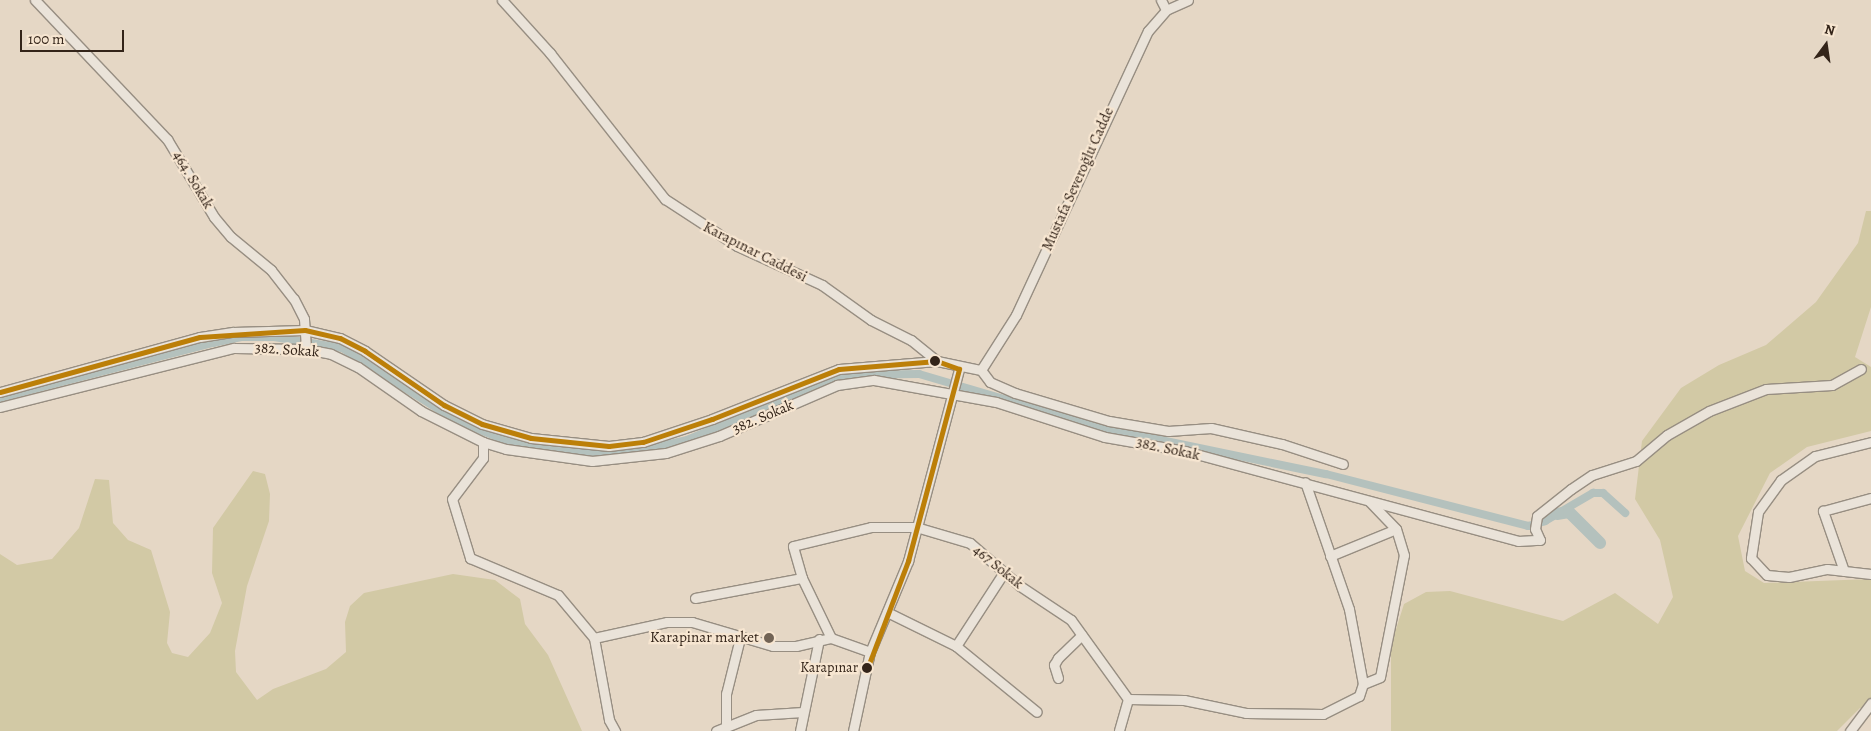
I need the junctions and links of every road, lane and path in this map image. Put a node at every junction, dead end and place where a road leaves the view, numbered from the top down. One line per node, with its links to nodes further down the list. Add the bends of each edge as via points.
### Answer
1 (36, 0): 6 (street, 464. Sokak, via 167,139 214,217 231,237 271,270 294,299)
2 (502, 0): 8 (street, Karapınar Caddesi, via 550,54 665,199 737,246 822,285 871,320 911,340)
3 (1161, 0): 5 (street)
4 (1188, 0): 5 (street, Mustafa Severoğlu Cadde)
5 (1166, 10): 10 (street, Mustafa Severoğlu Cadde, via 1148,31 1016,315)
6 (305, 333): 7 (street, 464. Sokak); 8 (street, via 340,338 365,351 444,405 482,424 531,438 609,446 644,442 839,369); 12 (street, via 233,332 200,337)
7 (306, 349): 14 (street, 382. Sokak, via 271,347 218,351); 15 (street, 382. Sokak, via 331,354 358,367 421,410)
8 (937, 361): 11 (street)
9 (1862, 369): 20 (street, 382. Sokak, via 1832,385 1766,389 1709,410 1667,435 1636,461 1592,475 1537,517 1535,529 1540,540 1518,541)
10 (981, 370): 11 (street); 17 (street, via 990,382 1015,393 1109,421 1168,431 1211,428 1282,444)
11 (958, 372): 13 (street)
12 (0, 392)
13 (952, 392): 15 (street, 382. Sokak, via 874,380 836,385 719,436 666,453 616,460 592,461); 18 (street, 382. Sokak, via 1105,437 1169,448); 21 (street)
14 (0, 407)
15 (483, 442): 31 (street, via 483,458 452,499 470,558 558,596)
16 (1871, 442): 24 (street, via 1815,456 1781,480 1758,512 1751,558 1767,575 1789,577 1827,569)
17 (1343, 464)
18 (1305, 482): 20 (street, 382. Sokak); 23 (street)
19 (1871, 498): 24 (street, via 1824,511)
20 (1369, 501): 22 (street)
21 (916, 527): 25 (street, 467 Sokak, via 970,543); 27 (street, 467 Sokak, via 871,527 793,546); 29 (street, via 908,561)
22 (1396, 529): 23 (street); 38 (street, via 1404,555 1402,574 1383,646 1380,677)
23 (1330, 556): 38 (street, via 1349,609)
24 (1844, 571): 26 (street)
25 (1004, 572): 30 (street, 467 Sokak, via 1071,620); 35 (street)
26 (1871, 574)
27 (802, 578): 28 (street); 33 (street)
28 (695, 598)
29 (887, 612): 35 (street); 36 (street)
30 (1082, 635): 37 (street, via 1058,658 1054,666); 39 (street, 467 Sokak)
31 (594, 638): 32 (street, via 667,622 692,622); 44 (street, via 609,720)
32 (740, 638): 34 (street, via 783,647); 43 (street, via 726,694)
33 (831, 638): 34 (street); 36 (street)
34 (819, 639): 41 (street)
35 (956, 646): 42 (street)
36 (870, 652): 47 (street)
37 (1058, 678)
38 (1363, 684): 39 (street, via 1359,696 1323,714 1246,712 1184,700)
39 (1128, 699): 48 (street)
40 (1871, 703): 49 (street)
41 (803, 712): 43 (street, via 756,715); 46 (street)
42 (1037, 712)
43 (726, 727): 45 (street)
44 (615, 731)
45 (716, 731)
46 (800, 731)
47 (853, 731)
48 (1119, 731)
49 (1850, 731)

